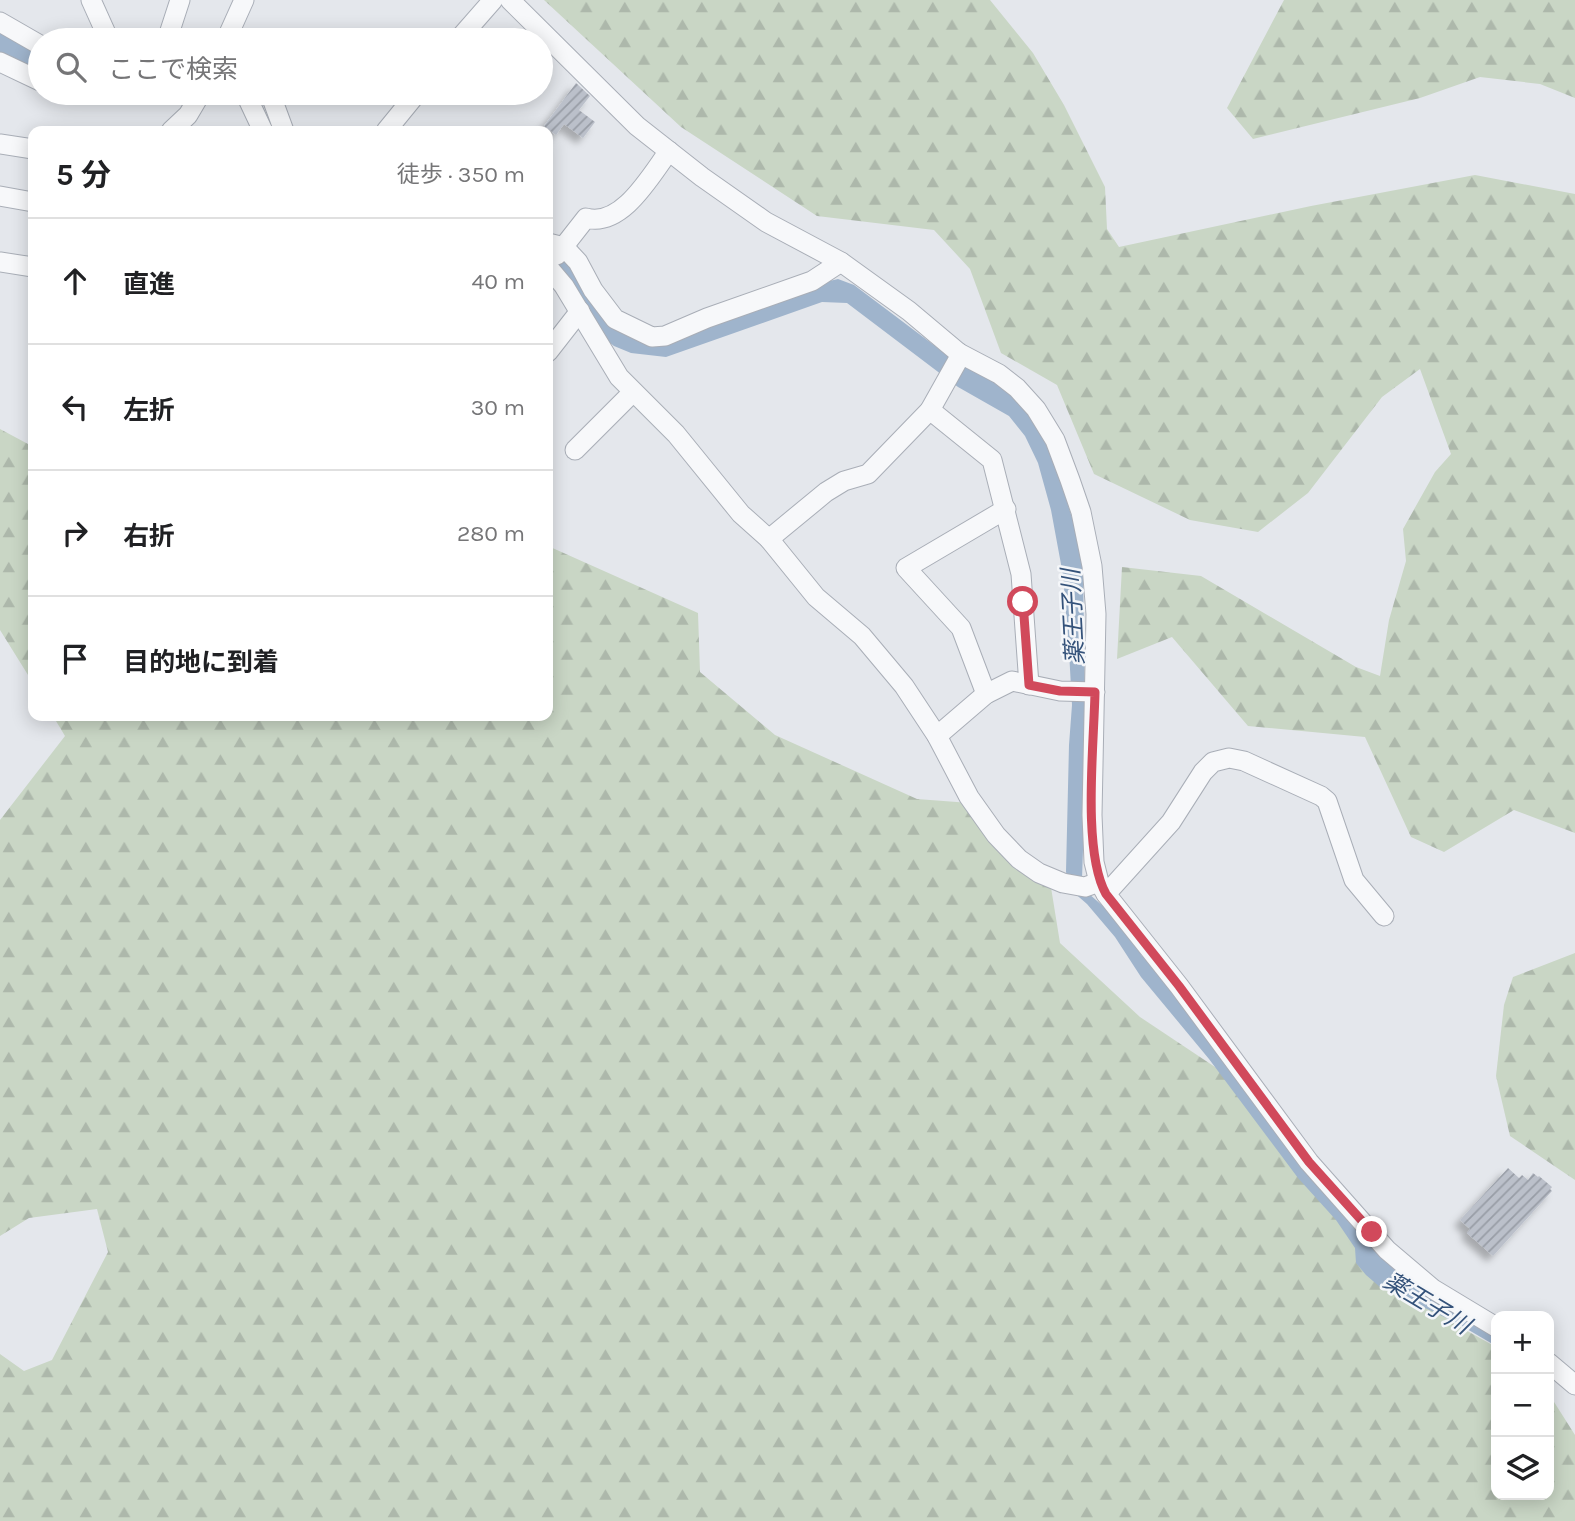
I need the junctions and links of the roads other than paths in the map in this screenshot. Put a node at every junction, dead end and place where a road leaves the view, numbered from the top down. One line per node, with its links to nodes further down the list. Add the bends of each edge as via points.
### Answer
1 (91, 0): 7 (street)
2 (180, 0): 8 (street)
3 (244, 0): 9 (street)
4 (493, 0): 10 (street)
5 (510, 0): 11 (street)
6 (0, 22): 12 (street)
7 (104, 28)
8 (171, 28)
9 (231, 28)
10 (468, 28)
11 (538, 28)
12 (28, 38)
13 (553, 43): 26 (street, via 637,126)
14 (0, 62): 15 (street)
15 (28, 75)
16 (194, 105): 20 (street)
17 (251, 105): 21 (street)
18 (274, 105): 22 (street)
19 (407, 105): 23 (street)
20 (176, 126)
21 (261, 126)
22 (282, 126)
23 (390, 126)
24 (0, 144): 25 (street)
25 (28, 148)
26 (669, 150): 29 (street, via 630,203 615,214 586,218); 30 (street, via 743,208)
27 (0, 196): 28 (street)
28 (28, 201)
29 (556, 245): 35 (street, via 578,261)
30 (841, 261): 35 (street, via 812,281 665,336 641,334); 38 (street, via 909,311)
31 (0, 262): 32 (street)
32 (28, 266)
33 (553, 273): 34 (street)
34 (580, 311): 36 (street); 37 (street)
35 (615, 319): 36 (street)
36 (595, 337): 39 (street)
37 (553, 346)
38 (959, 357): 40 (street); 45 (street, via 999,374 1017,388 1055,440 1082,512 1092,566)
39 (633, 392): 41 (street); 43 (street, via 676,434 741,514)
40 (930, 410): 42 (street, via 992,460); 43 (street, via 868,474 826,492)
41 (575, 450)
42 (1006, 509): 44 (street, via 1021,574); 46 (street, via 906,568 961,628)
43 (769, 539): 47 (street, via 816,597 862,636 904,686)
44 (1029, 685): 45 (street); 46 (street, via 1012,681)
45 (1095, 692): 48 (street)
46 (986, 694): 47 (street)
47 (937, 736): 48 (street, via 969,797 1019,859 1063,883)
48 (1097, 887): 49 (street, via 1171,822 1213,762 1229,758 1327,801 1354,880); 50 (street, via 1309,1162 1387,1250 1433,1289)
49 (1384, 916)
50 (1491, 1324)
51 (1554, 1367): 52 (street)
52 (1575, 1385)

